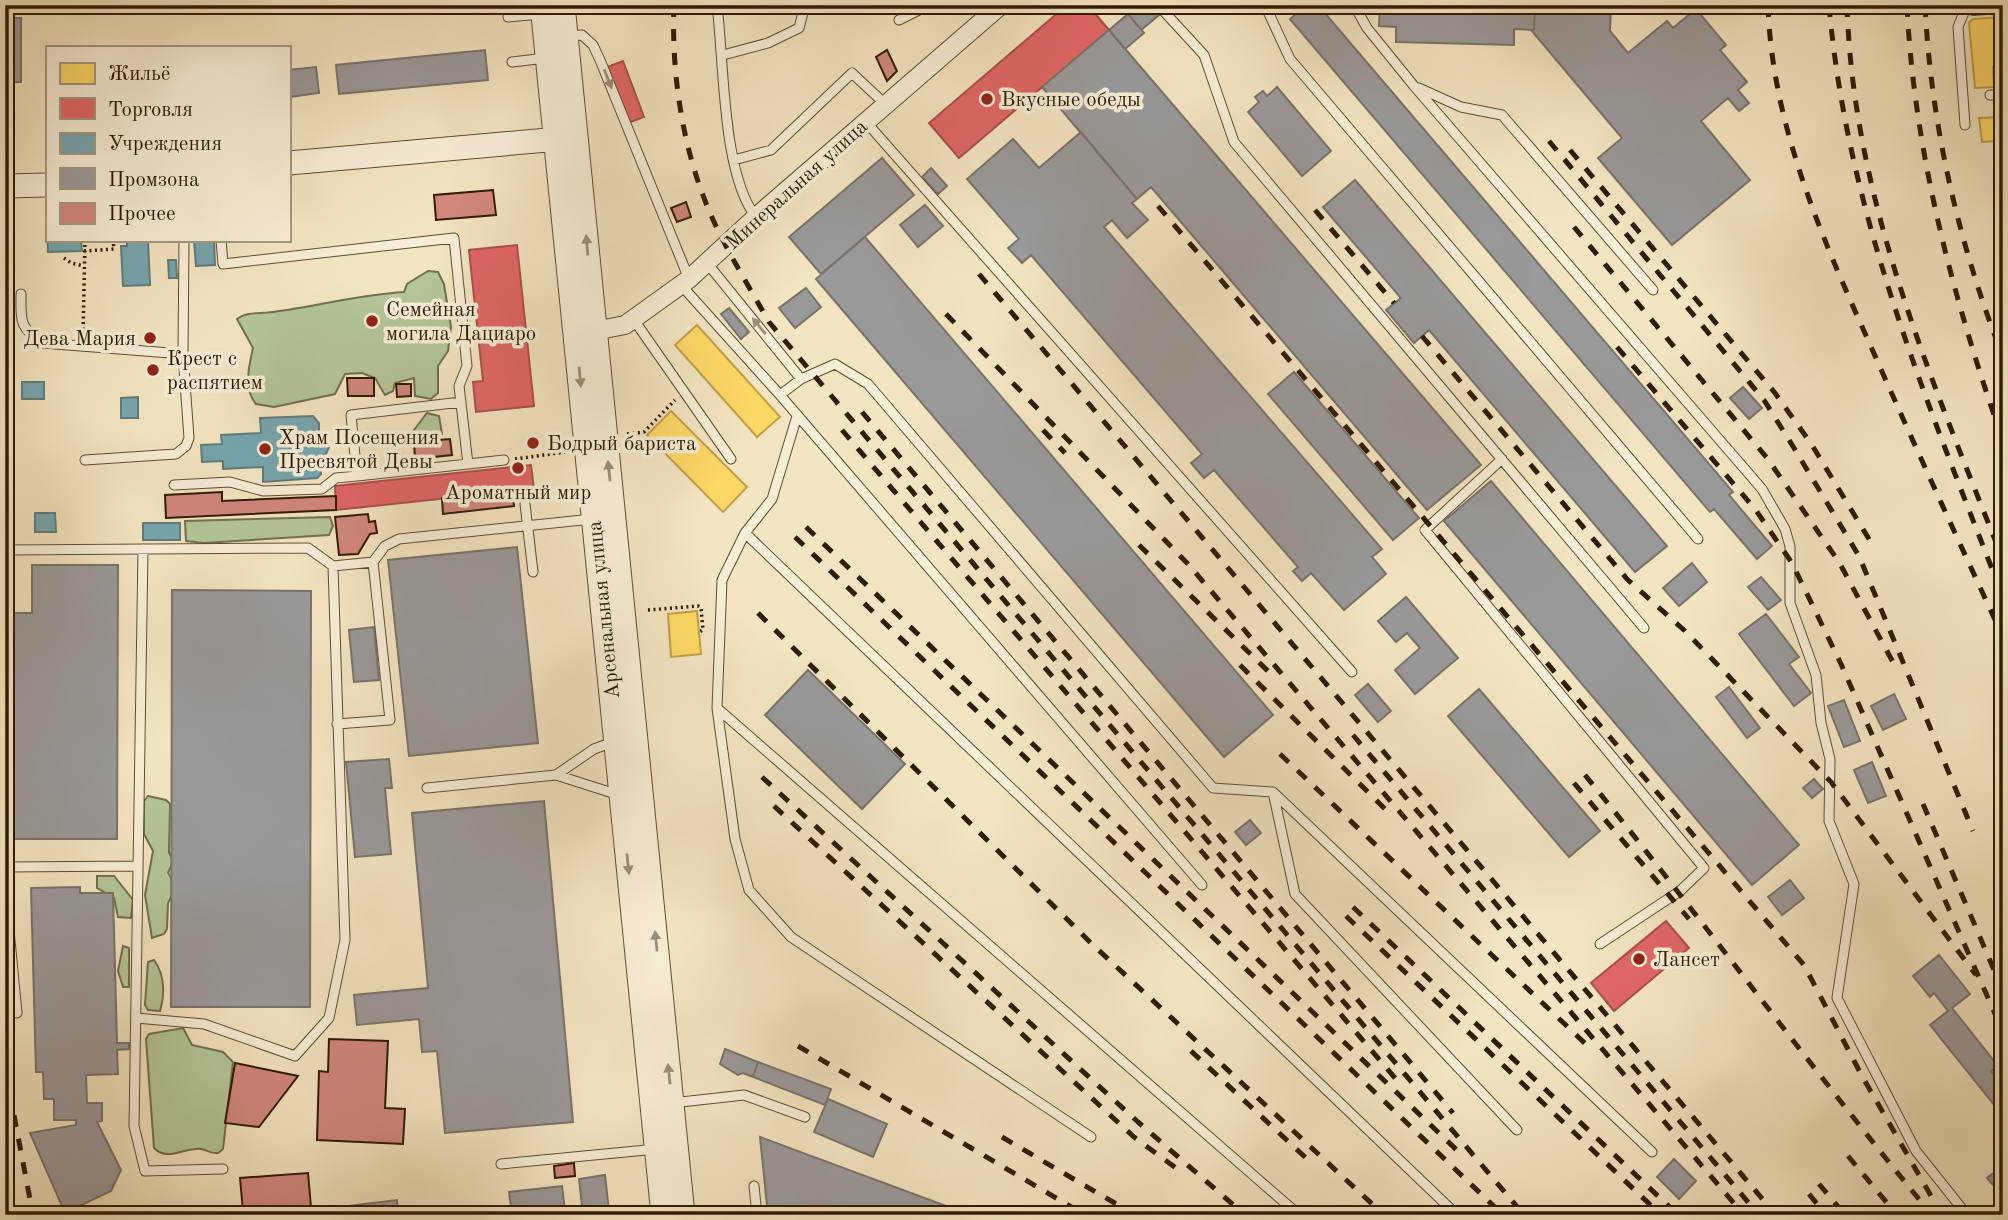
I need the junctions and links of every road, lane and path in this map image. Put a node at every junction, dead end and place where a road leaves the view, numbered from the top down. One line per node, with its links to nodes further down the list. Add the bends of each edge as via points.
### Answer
1 (717, 5): 13 (lane)
2 (805, 5): 13 (lane, via 799,28 768,43)
3 (929, 5): 11 (lane)
4 (1001, 5): 19 (street, Минеральная улица)
5 (1158, 5): 51 (lane, via 1204,55 1234,142)
6 (1265, 5): 61 (lane, via 1290,59)
7 (1354, 5): 16 (lane)
8 (1980, 6): 21 (lane, via 1965,10 1958,27)
9 (553, 9): 10 (lane); 12 (street, Арсенальная улица); 14 (street, Арсенальная улица)
10 (508, 17)
11 (899, 20)
12 (566, 36): 22 (street, Арсенальная улица); 36 (lane, one-way to 36, via 582,35 593,45)
13 (723, 55): 23 (lane)
14 (548, 58): 15 (lane); 22 (street, Арсенальная улица)
15 (512, 62)
16 (1414, 86): 37 (lane, via 1461,107 1502,115); 99 (lane, via 1762,489 1785,529 1792,563 1790,603 1816,675 1830,759 1829,821 1854,884 1837,998 1916,1150)
17 (1990, 95): 18 (lane)
18 (2003, 95)
19 (886, 105): 20 (street, Минеральная улица); 23 (lane, via 852,73 771,150)
20 (866, 122): 27 (street, Минеральная улица); 70 (lane)
21 (1965, 125)
22 (566, 138): 24 (street); 40 (street, Арсенальная улица)
23 (734, 160): 27 (lane, via 743,198)
24 (290, 163)
25 (46, 185): 26 (street)
26 (5, 186)
27 (756, 217): 34 (street, Минеральная улица)
28 (85, 242): 32 (path)
29 (113, 242): 32 (path, via 114,249)
30 (184, 242): 42 (lane)
31 (221, 242): 46 (lane, via 223,264 454,238 467,366 459,386)
32 (84, 251): 35 (path)
33 (64, 258): 35 (path)
34 (707, 263): 36 (street, Минеральная улица); 43 (lane, one-way to 34)
35 (84, 266): 41 (path)
36 (685, 282): 39 (street, Минеральная улица); 45 (lane)
37 (1653, 290)
38 (21, 294): 41 (lane, via 20,322 27,333 42,343)
39 (634, 320): 40 (street, Минеральная улица); 44 (lane)
40 (585, 332): 58 (street, Арсенальная улица)
41 (83, 348): 42 (lane)
42 (183, 354): 52 (lane, via 186,446 176,454)
43 (801, 379): 45 (lane); 76 (lane, via 835,364 868,384 1213,788)
44 (685, 390): 48 (path, via 644,432); 50 (lane)
45 (780, 395): 47 (lane)
46 (461, 402): 54 (lane); 55 (lane, via 351,415)
47 (797, 416): 60 (lane, via 772,499); 80 (lane)
48 (627, 434)
49 (565, 452): 53 (path)
50 (731, 459)
51 (1502, 459): 68 (lane); 82 (lane, via 1425,530 1704,868 1680,891)
52 (85, 460)
53 (504, 460): 54 (lane)
54 (468, 464): 55 (lane)
55 (357, 476): 56 (lane, via 336,478 323,489 263,491 230,482)
56 (174, 485)
57 (525, 503): 59 (lane)
58 (603, 518): 59 (lane); 73 (street, Арсенальная улица)
59 (527, 526): 64 (lane, via 399,539 385,546); 66 (lane)
60 (746, 533): 71 (lane, via 722,580); 98 (lane)
61 (1698, 539)
62 (143, 549): 63 (lane); 65 (lane, via 309,548); 78 (lane)
63 (5, 550)
64 (373, 562): 65 (lane); 72 (lane, via 390,720)
65 (333, 566): 72 (lane)
66 (533, 572)
67 (648, 610): 69 (path, via 698,606 703,630)
68 (1644, 628)
69 (698, 632)
70 (1352, 672)
71 (717, 708): 88 (lane, via 735,839 748,890 791,937); 97 (lane)
72 (337, 724): 84 (lane, via 345,940 329,1018 295,1056 204,1024)
73 (626, 740): 74 (lane, via 593,749); 77 (street, Арсенальная улица)
74 (556, 775): 75 (lane); 77 (lane)
75 (427, 788)
76 (1273, 792): 87 (lane, via 1295,894); 90 (lane)
77 (631, 795): 85 (street, Арсенальная улица, one-way to 77); 89 (street, Арсенальная улица, one-way to 89)
78 (138, 866): 79 (lane); 84 (lane)
79 (5, 867)
80 (1202, 885)
81 (5, 888): 83 (lane)
82 (1600, 944)
83 (17, 1013)
84 (135, 1018): 92 (lane, via 134,1126 145,1171)
85 (672, 1103): 86 (lane, via 744,1095); 89 (street, Арсенальная улица)
86 (805, 1117)
87 (1517, 1130)
88 (1091, 1137)
89 (666, 1148): 91 (lane); 94 (street, Арсенальная улица); 95 (street, Арсенальная улица)
90 (1652, 1152)
91 (501, 1164)
92 (223, 1169)
93 (754, 1186): 96 (lane)
94 (663, 1215)
95 (683, 1215)
96 (757, 1215)
97 (1298, 1215)
98 (1457, 1215)
99 (1967, 1215)

